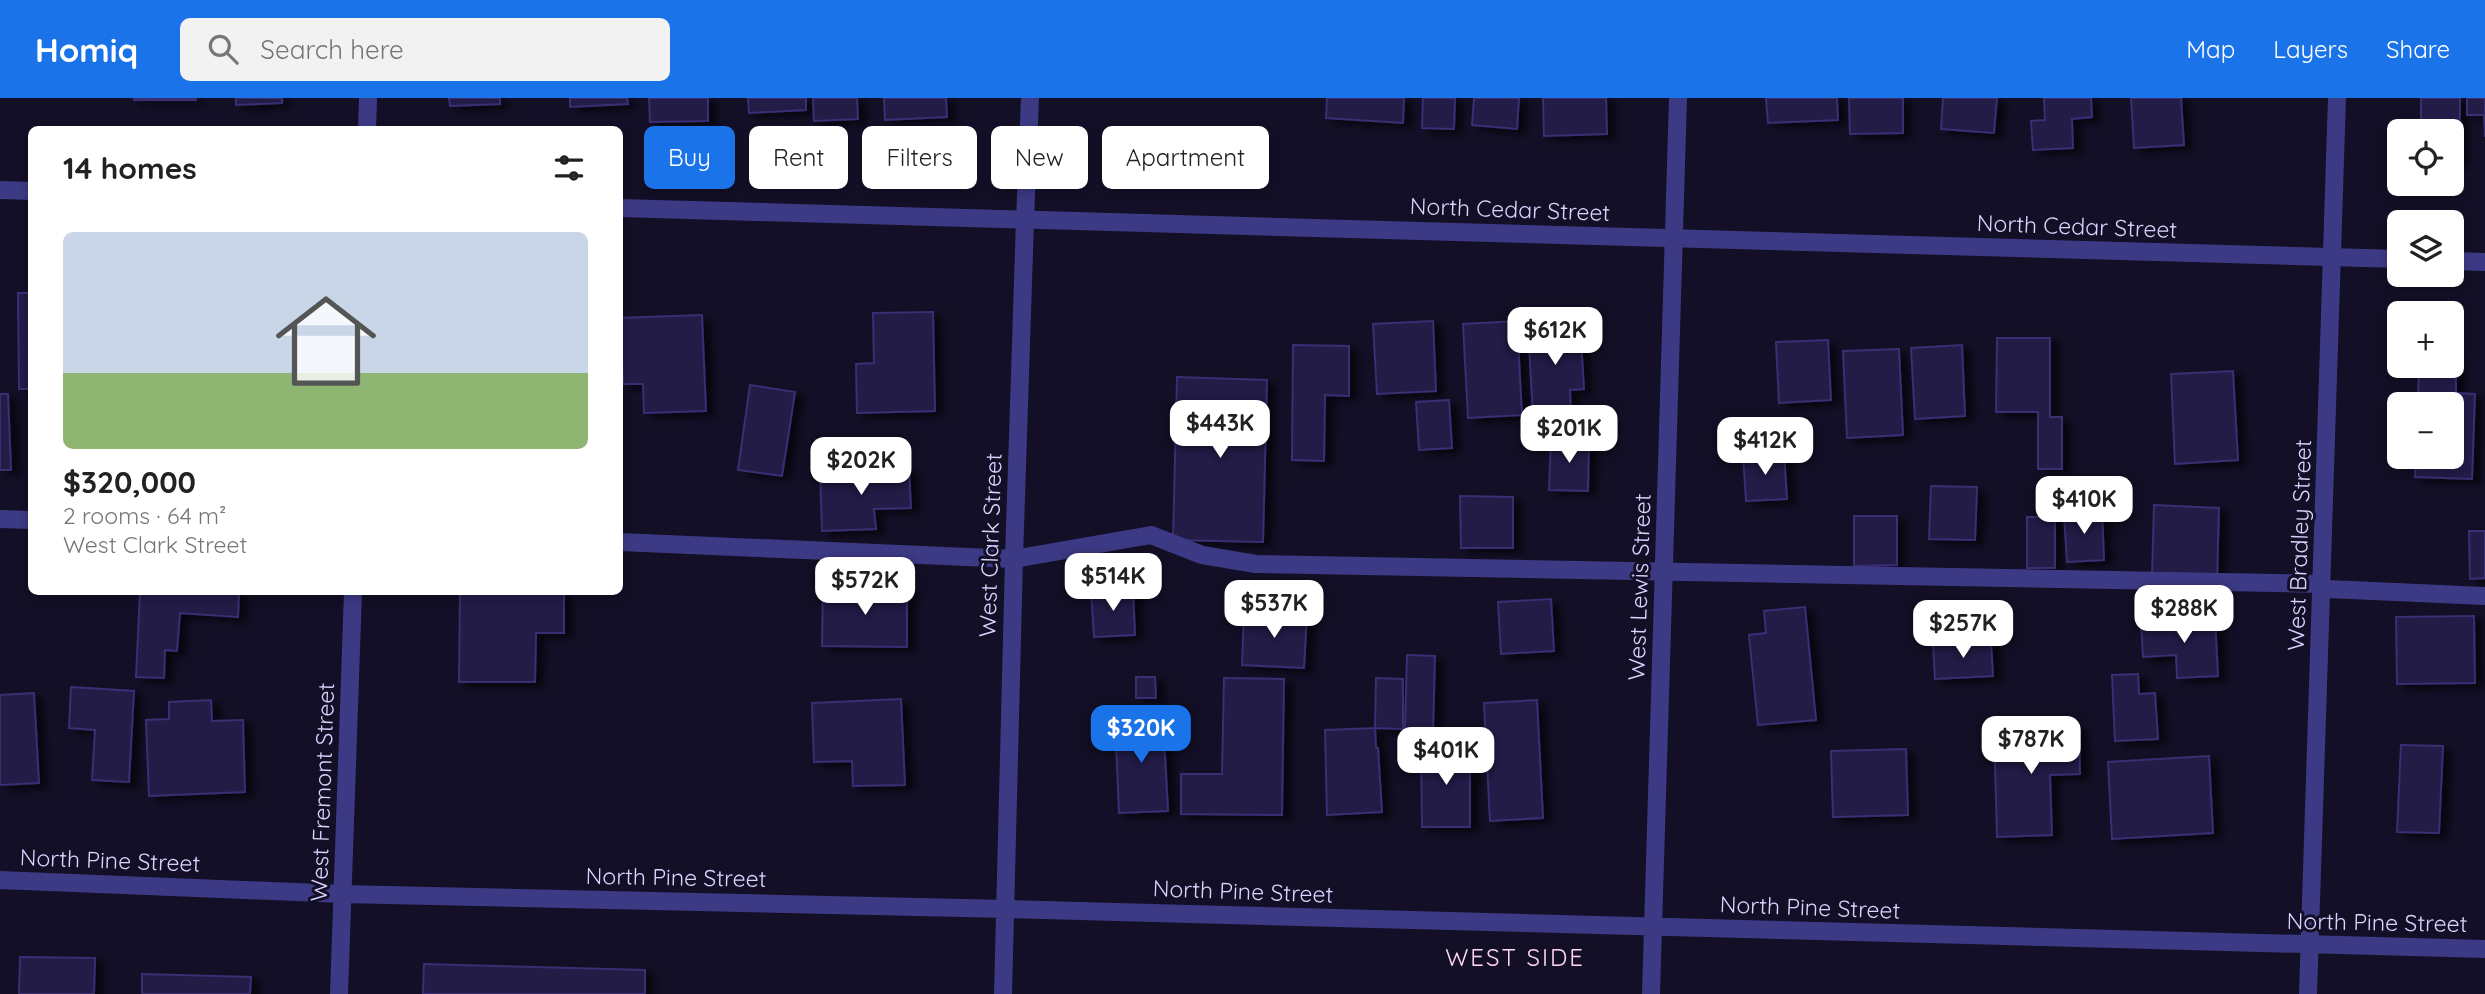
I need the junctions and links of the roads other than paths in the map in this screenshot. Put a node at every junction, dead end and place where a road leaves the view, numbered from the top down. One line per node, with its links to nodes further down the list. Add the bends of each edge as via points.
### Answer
1 (368, 98): 5 (street)
2 (1030, 98): 9 (street, West Clark Street)
3 (1678, 98): 10 (street, West Lewis Street)
4 (2337, 98): 11 (street, West Bradley Street)
5 (367, 126)
6 (0, 190): 7 (street)
7 (28, 191)
8 (623, 208): 9 (street, North Cedar Street)
9 (1025, 220): 10 (street, North Cedar Street); 18 (street, West Clark Street)
10 (1674, 239): 11 (street, North Cedar Street); 19 (street, West Lewis Street)
11 (2333, 258): 12 (street, North Cedar Street); 20 (street, West Bradley Street)
12 (2387, 259)
13 (2464, 261): 14 (street)
14 (2485, 262)
15 (0, 519): 16 (street)
16 (28, 520)
17 (623, 542): 18 (street)
18 (1013, 559): 19 (street, via 1151,535 1202,555 1256,564); 25 (street, West Clark Street)
19 (1664, 570): 20 (street); 26 (street, West Lewis Street)
20 (2322, 583): 22 (street, via 2328,589); 27 (street, West Bradley Street)
21 (353, 595): 24 (street, West Fremont Street)
22 (2485, 596)
23 (0, 880): 24 (street, North Pine Street)
24 (343, 894): 25 (street, North Pine Street); 29 (street, West Fremont Street)
25 (1006, 909): 26 (street, North Pine Street); 30 (street, West Clark Street)
26 (1653, 927): 27 (street, North Pine Street); 31 (street, West Lewis Street)
27 (2310, 945): 28 (street, North Pine Street); 32 (street, West Bradley Street)
28 (2485, 949)
29 (339, 994)
30 (1003, 994)
31 (1651, 994)
32 (2308, 994)

